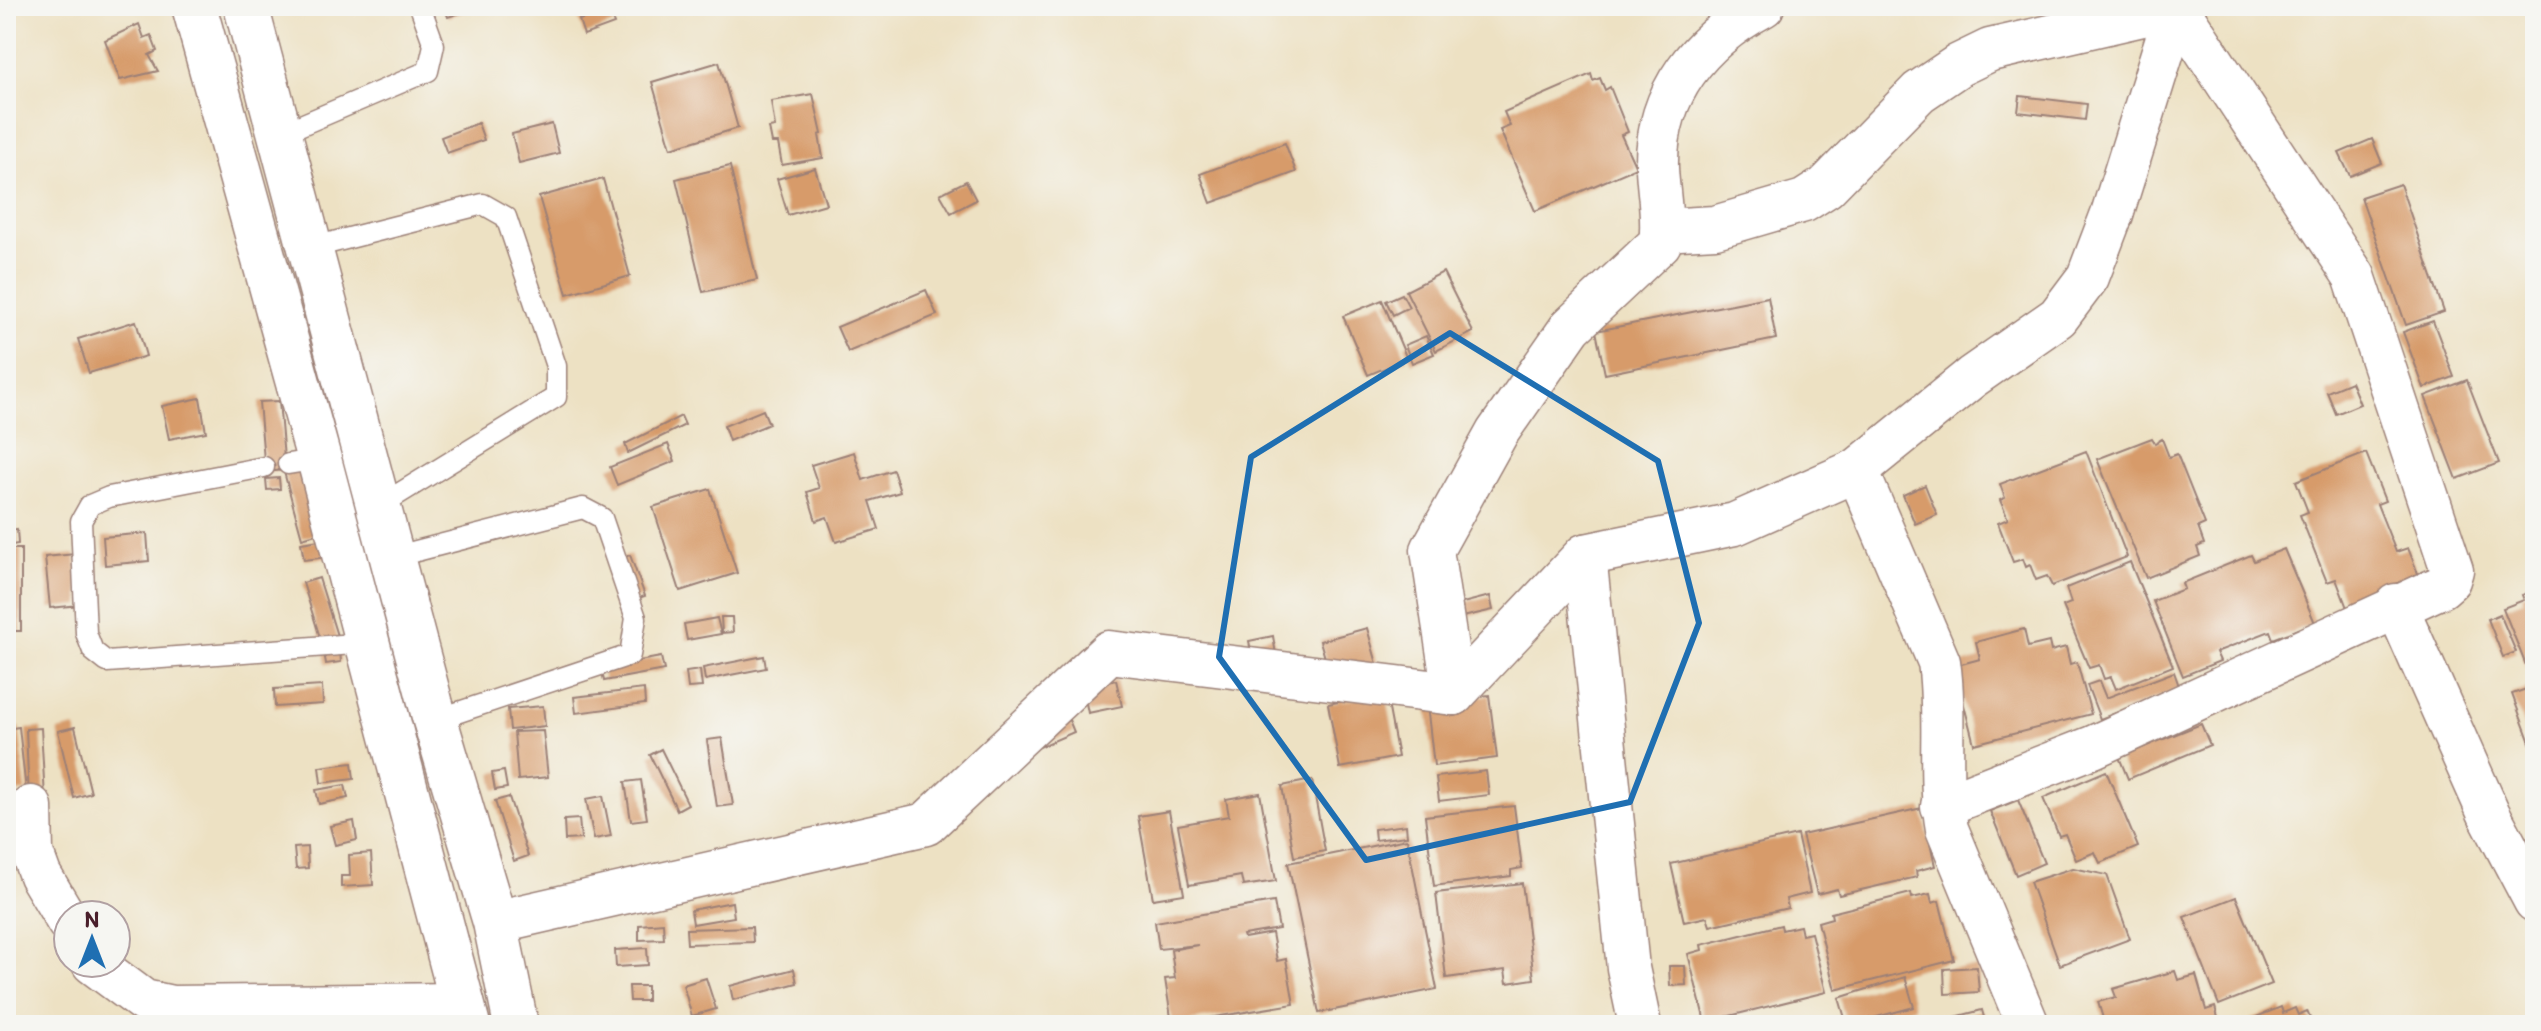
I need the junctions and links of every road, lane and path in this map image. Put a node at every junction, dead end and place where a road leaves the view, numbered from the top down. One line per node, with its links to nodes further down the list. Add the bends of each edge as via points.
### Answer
1 (194, 6): 16 (main road, via 304,461)
2 (246, 6): 7 (main road)
3 (420, 6): 7 (lane, via 434,45 428,71)
4 (1763, 6): 8 (street, via 1712,41 1679,79 1657,165)
5 (2177, 7): 6 (street); 11 (street, via 2088,277 2058,317 1972,377); 15 (street, via 2354,276 2452,570 2441,587)
6 (2078, 16): 8 (street, via 1990,50 1919,92 1826,187 1804,201 1715,227)
7 (280, 134): 9 (main road)
8 (1662, 230): 17 (street, via 1653,252 1571,327 1497,433 1432,550)
9 (310, 248): 12 (main road); 12 (lane, via 483,204 506,217 556,366 556,397)
10 (264, 467): 16 (lane, via 90,505 81,521 86,633 93,651 107,662)
11 (1857, 470): 13 (street, via 1735,524); 19 (street, via 1939,662)
12 (379, 506): 14 (main road)
13 (1585, 555): 17 (street); 27 (street, via 1628,968)
14 (393, 557): 18 (main road); 18 (lane, via 583,508 602,518 636,618 630,655)
15 (2396, 605): 19 (street, via 2093,747); 22 (street, via 2489,814)
16 (368, 643): 25 (main road)
17 (1454, 694): 23 (street, via 1109,652 926,824)
18 (435, 720): 23 (main road)
19 (1942, 806): 28 (street)
20 (31, 807): 21 (street, via 32,853)
21 (54, 899)
22 (2535, 901)
23 (495, 922): 26 (main road)
24 (114, 979): 25 (street, via 144,1001 172,1007)
25 (466, 1014)
26 (516, 1025)
27 (1640, 1025)
28 (2028, 1025)

